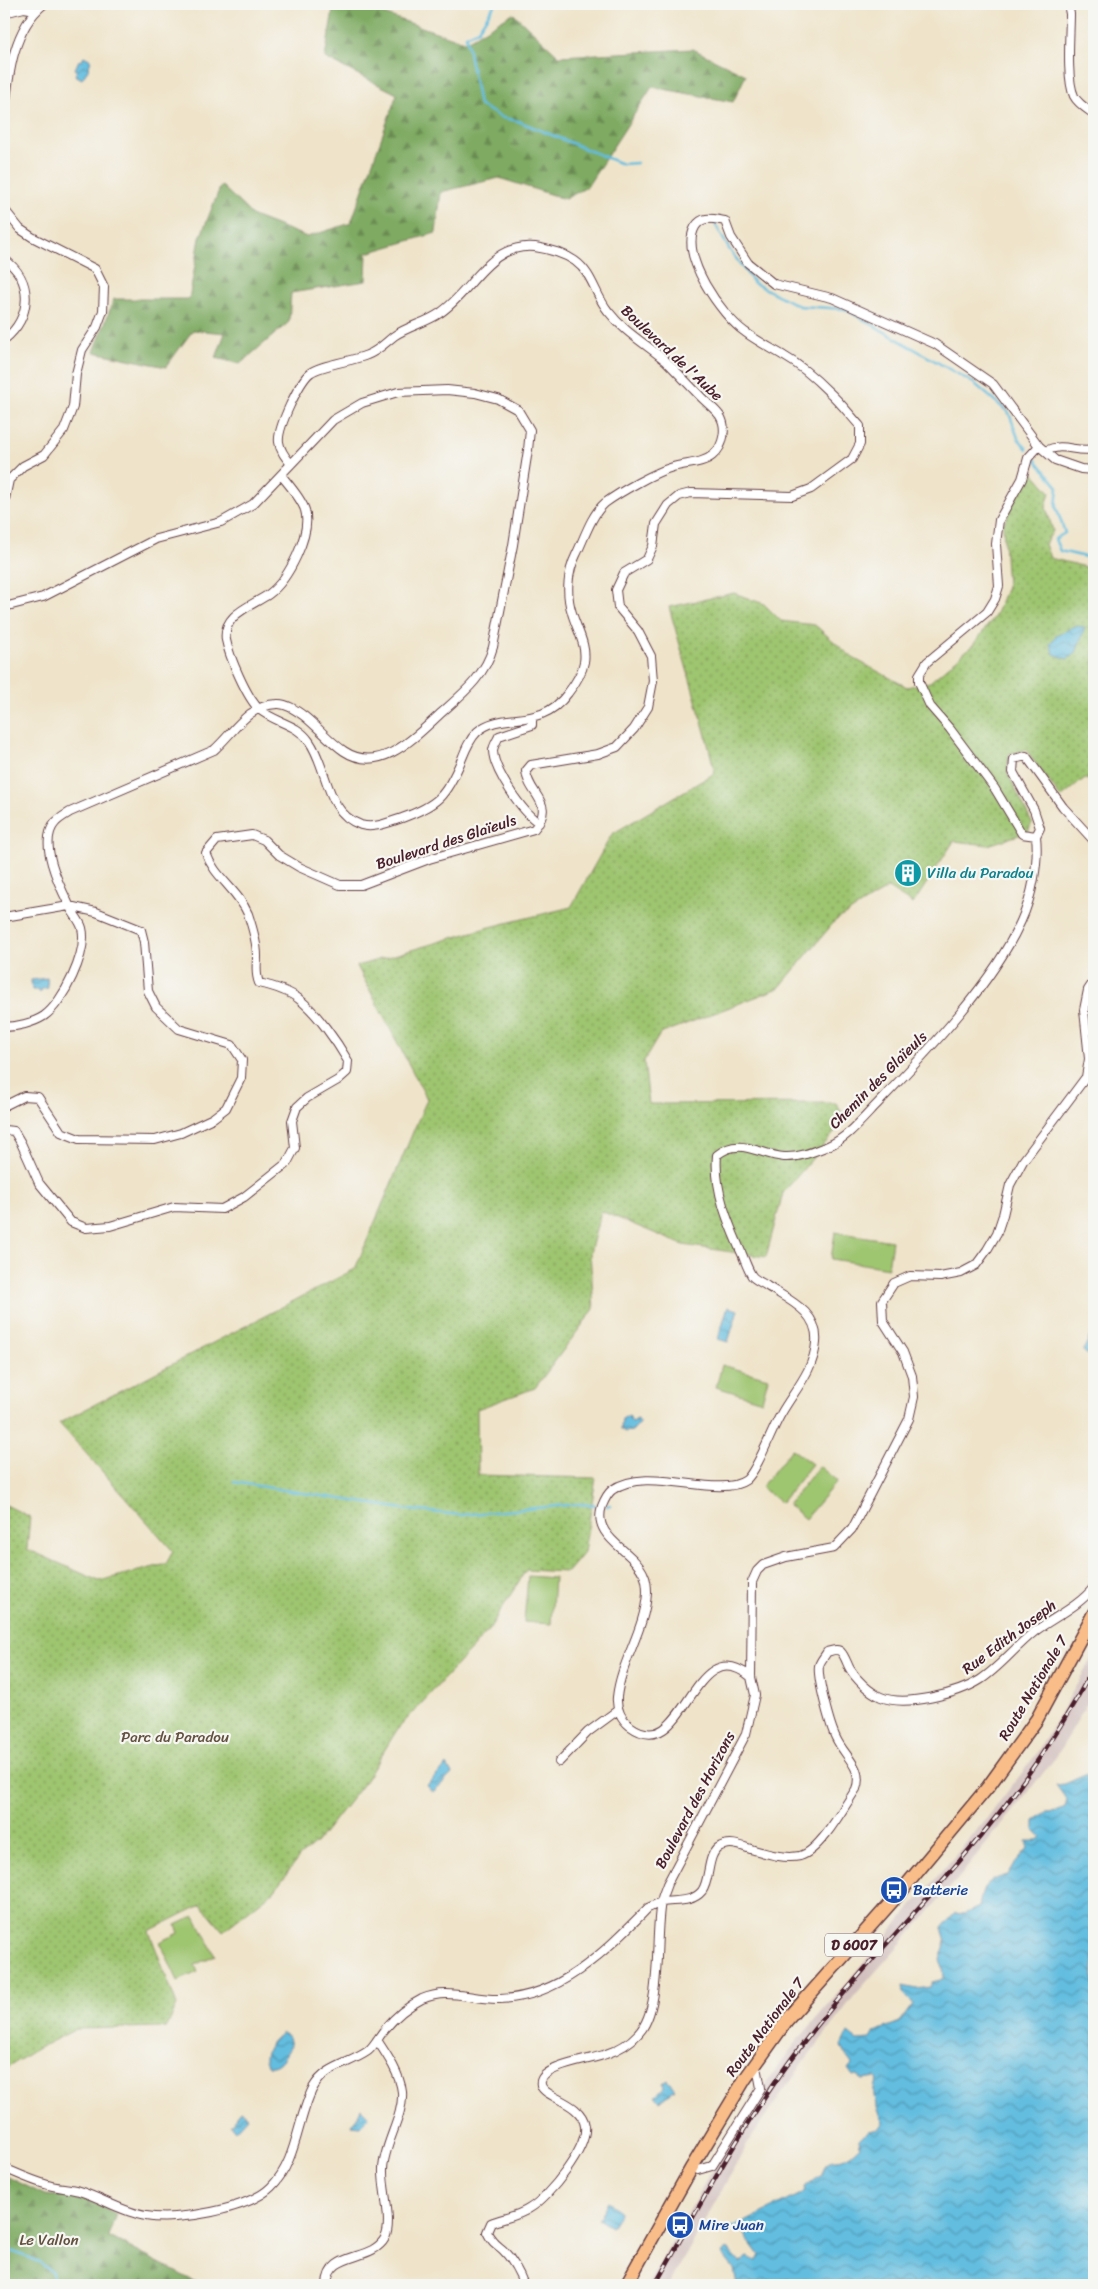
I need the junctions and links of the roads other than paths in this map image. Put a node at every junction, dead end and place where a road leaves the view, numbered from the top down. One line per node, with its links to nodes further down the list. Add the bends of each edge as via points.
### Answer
1 (44, 4): 3 (street)
2 (1068, 4): 5 (street, via 1070,82 1080,104)
3 (36, 10): 4 (street, via 24,8); 6 (street, via 17,43 9,72)
4 (4, 13)
5 (1094, 114)
6 (4, 119)
7 (4, 209): 16 (street, via 20,229 32,237 95,269 104,287 103,311 82,350 73,407 64,430 44,455 23,466 9,480)
8 (4, 259): 9 (street, via 19,273 27,289 25,308 19,322)
9 (4, 340)
10 (1038, 446): 12 (street); 20 (street, Boulevard des Glaïeuls, via 993,384 935,344 832,298 774,284 748,264 725,221 708,217 698,222 692,233 695,264 727,316 744,332 787,357 830,392 860,426 860,444 852,459 811,489 792,496 691,493 679,496 668,506 656,524 653,546 647,558 624,573 616,590 618,607 638,630 652,656 653,681 648,707 617,746 598,754 531,765 526,771 527,779 540,797 543,810); 21 (street, via 1028,458 1022,479 999,520 996,544 999,586 995,600 987,612 928,662 919,674 919,682 930,706 995,789 1022,834)
11 (1094, 449): 12 (street, via 1056,446)
12 (1045, 451): 14 (street, via 1055,460)
13 (291, 464): 15 (street); 18 (street, via 334,420 362,403 398,392 447,390 498,399 518,410 530,430 493,647 476,680 398,751 381,757 364,758 346,752 295,709 278,703); 19 (street, Boulevard de l'Aube, via 279,444 280,428 300,386 311,372 363,357 380,349 395,335 440,313 463,292 477,273 515,249 532,247 553,251 576,262 592,279 603,306 620,327 665,360 722,418 724,434 721,445 712,456 670,467 599,508 571,565 568,589 585,660 577,681 563,700)
14 (1094, 470)
15 (281, 475): 17 (street, via 254,504 221,522 156,539 43,597); 18 (street, via 305,509 306,526 300,547 289,571 273,591 240,610 228,623 225,636)
16 (4, 504)
17 (4, 606)
18 (257, 708): 19 (street, Boulevard de l'Aube, via 298,729 308,740 324,770 334,802 346,817 364,827 387,824 433,805 450,786 470,740 480,729 490,723); 23 (street, via 214,750 70,812 54,824 47,841 51,861)
19 (532, 718): 20 (street, via 532,725 499,736 493,749 497,770 522,809)
20 (539, 823): 28 (street, Boulevard des Glaïeuls, via 534,829 429,859 361,885 340,885 299,867 279,855 264,840 252,835 217,840 206,853 210,864 240,898 249,916 259,983 299,999 336,1040 348,1061 347,1072 298,1107 292,1121 295,1148 287,1163 244,1197 222,1209 174,1208 110,1226 86,1228 71,1222 39,1184 14,1131)
21 (1036, 836): 22 (street, via 1040,828 1034,810 1013,772 1014,759 1026,756 1063,807); 33 (street, Chemin des Glaïeuls, via 1037,848 1027,907 1010,942 928,1052 853,1128 831,1145 806,1154 784,1157 738,1146 726,1148 717,1155 715,1173 731,1231 753,1277 806,1312 815,1325 816,1343 807,1373 770,1434 754,1470 745,1480 731,1485 646,1480 625,1484 611,1491 604,1500 601,1521 609,1537 644,1574 647,1592 617,1698)
22 (1094, 840)
23 (69, 906): 24 (street); 26 (street, via 82,928 82,945 61,997 44,1016 14,1027); 27 (street, via 96,912 141,930 148,991 156,1007 178,1028 232,1045 242,1060 241,1078 226,1108 213,1118 181,1133 155,1140 79,1139 61,1132 38,1097 24,1096)
24 (4, 917)
25 (1094, 981): 32 (street, Boulevard des Horizons, via 1088,990 1084,1010 1089,1059 1086,1076 1023,1161 1010,1185 997,1233 987,1250 976,1265 961,1274 910,1276 894,1283 882,1301 883,1321 903,1352 912,1376 914,1397 909,1419 852,1529 834,1548 786,1557 763,1565 757,1571 752,1582)
26 (4, 1027)
27 (4, 1106)
28 (4, 1130)
29 (1094, 1587): 35 (street, Rue Edith Joseph, via 1086,1597 1033,1632 980,1680 946,1693 899,1700 880,1696 860,1682 841,1652 827,1652 820,1665 821,1686 835,1737 858,1772 856,1789 817,1846 801,1856 779,1856 728,1844 719,1847 712,1857 702,1890 692,1898)
30 (1094, 1613): 42 (main road, Route Nationale 7 / D 6007, via 1037,1719 988,1787 787,2020 745,2080)
31 (1094, 1625): 37 (main road, Route Nationale 7 / D 6007, via 1042,1722 1018,1756 878,1931 794,2025)
32 (752, 1677): 33 (street, via 739,1668 725,1667 708,1673 671,1725 657,1732 631,1727); 35 (street, Boulevard des Horizons, via 755,1696 746,1734 667,1884)
33 (618, 1710): 34 (street, via 588,1732)
34 (559, 1762)
35 (661, 1902): 36 (street, via 648,1908 581,1971 566,1980 532,1993 500,1999 438,1993 398,2015); 41 (street, Boulevard des Horizons, via 652,2004 641,2031 629,2043 606,2054 560,2067 546,2073 541,2080 545,2093 568,2102 580,2112 585,2136 580,2149 548,2193 527,2210 491,2223 487,2232 491,2241 519,2270)
36 (377, 2040): 38 (street, via 368,2051 325,2073 313,2089 283,2170 271,2187 253,2198 216,2211 175,2218 147,2216 116,2207 93,2195 48,2185); 40 (street, via 391,2062 402,2091 401,2106 382,2167 386,2234 378,2246 340,2261 327,2277)
37 (758, 2072): 39 (main road, Route Nationale 7 / D 6007); 39 (street, via 761,2088 712,2166)
38 (4, 2168)
39 (698, 2170): 43 (main road, Route Nationale 7 / D 6007)
40 (327, 2285)
41 (524, 2285)
42 (626, 2285)
43 (632, 2285)

